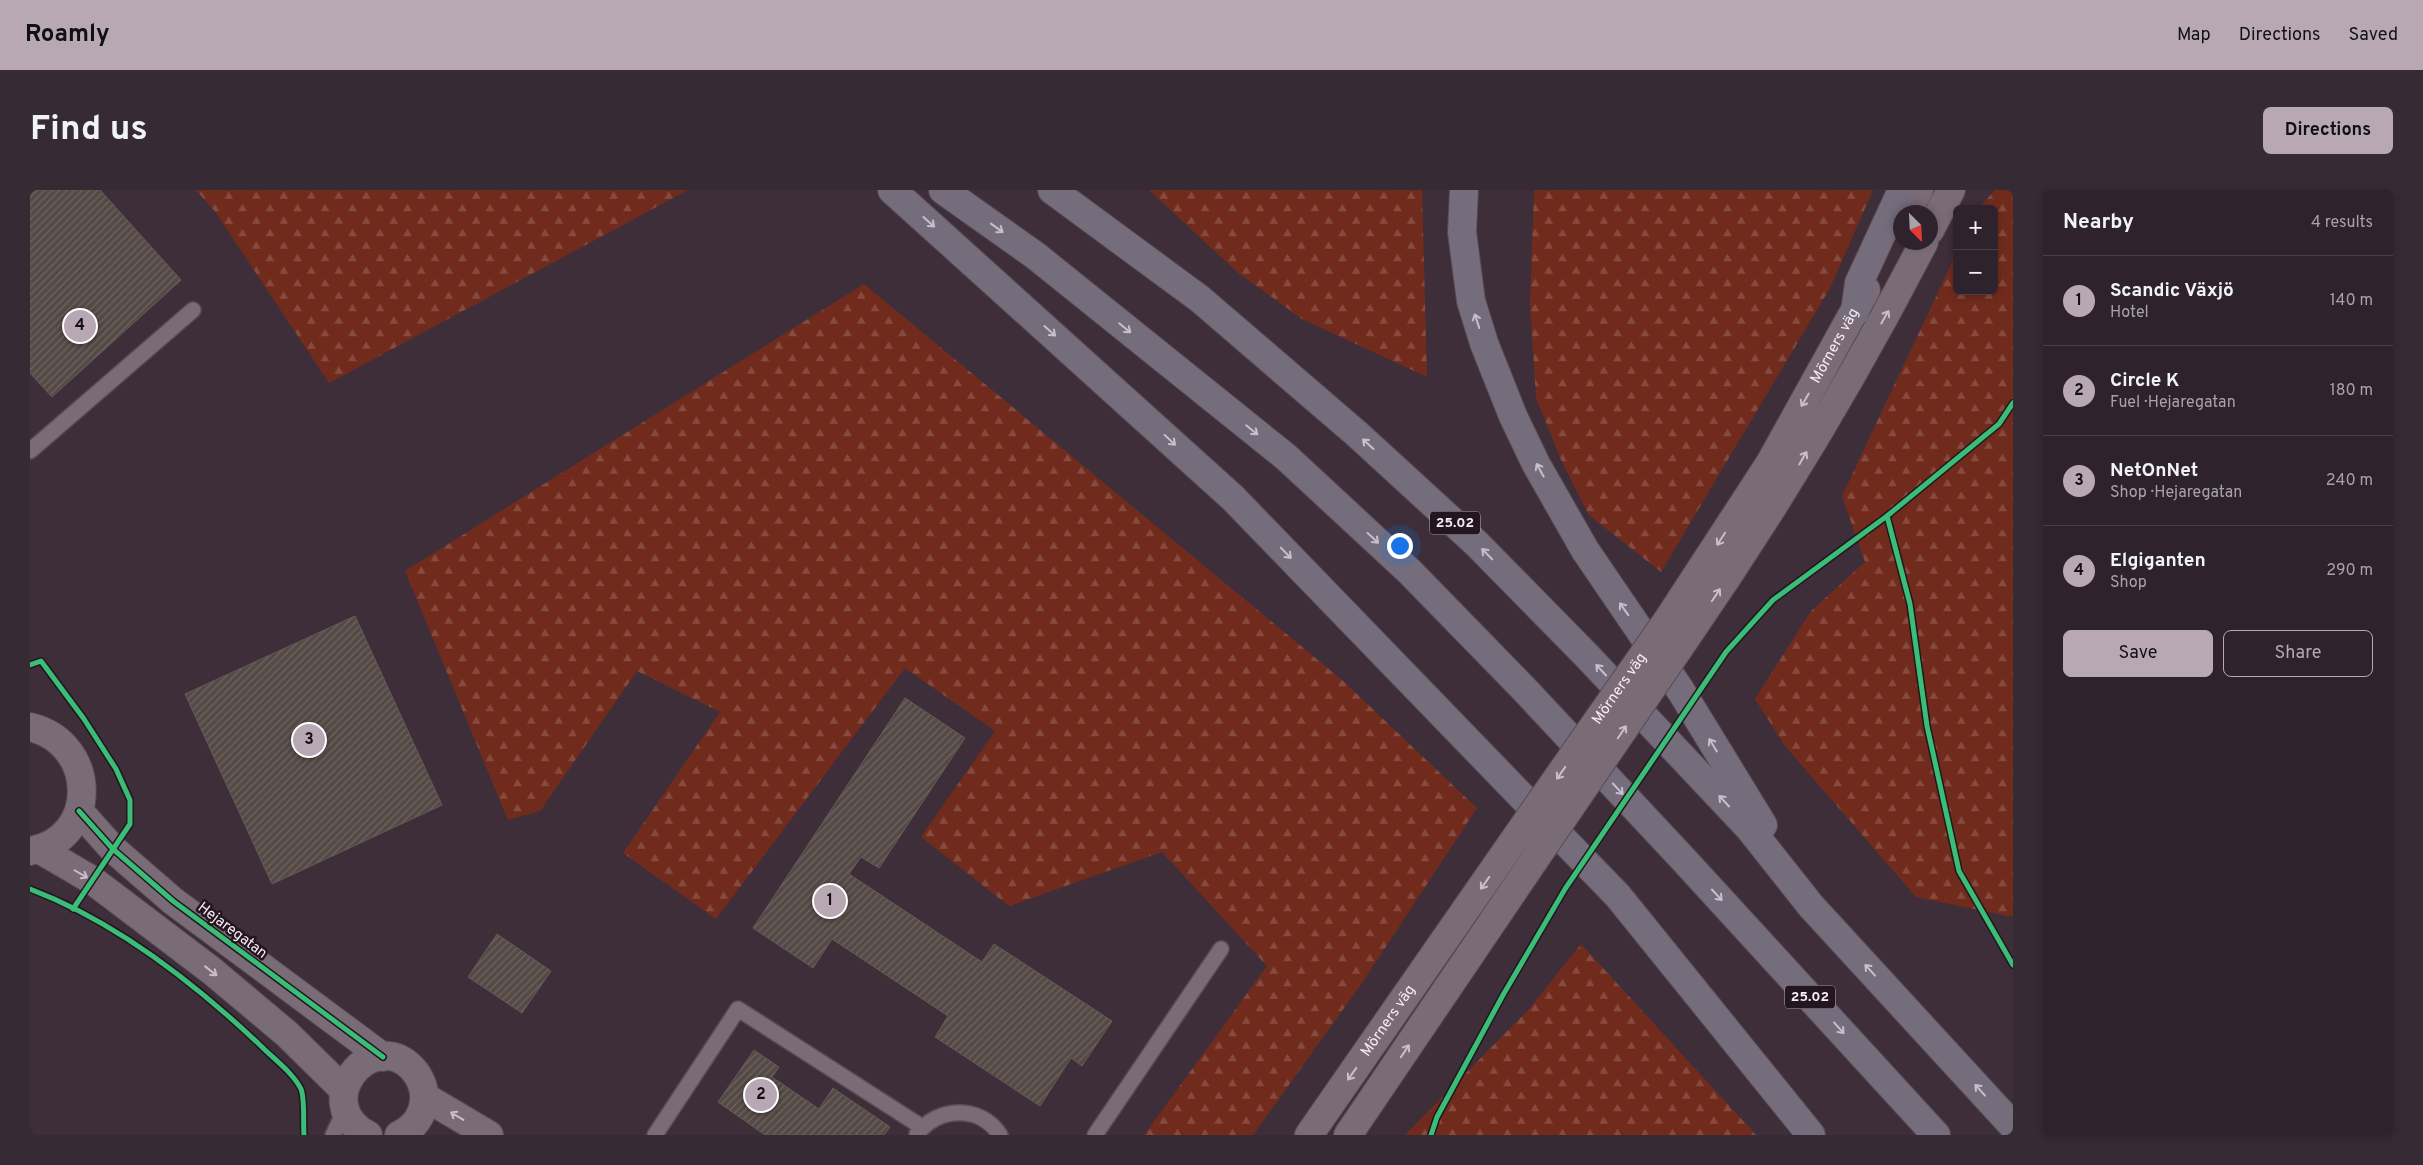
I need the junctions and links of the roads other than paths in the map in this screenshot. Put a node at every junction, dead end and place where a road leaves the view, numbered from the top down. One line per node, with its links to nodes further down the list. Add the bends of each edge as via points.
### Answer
1 (892, 190): 35 (highway, one-way to 35, via 1233,498 1618,896)
2 (943, 190): 36 (highway, 25.02, one-way to 36, via 1036,256 1286,457 1410,572 1525,690)
3 (1052, 190): 19 (highway, 25.02, one-way to 3, via 1750,829 1477,544 1357,434 1200,299)
4 (1464, 190): 19 (highway, one-way to 4, via 1681,691 1585,550 1536,464 1506,398 1471,301 1462,232)
5 (1902, 190): 13 (highway, via 1859,283)
6 (1919, 190): 8 (main road)
7 (1951, 190): 9 (main road)
8 (1911, 205)
9 (1938, 215)
10 (1893, 239): 13 (main road, Mörners väg)
11 (1920, 250): 15 (main road, Mörners väg, one-way to 11, via 1744,554 1890,307)
12 (193, 310): 14 (lane)
13 (1855, 312): 15 (main road, Mörners väg, one-way to 15)
14 (30, 451)
15 (1679, 627): 33 (main road, Mörners väg, one-way to 33, bridge, via 1512,843); 34 (main road, Mörners väg, one-way to 15, bridge, via 1535,859)
16 (30, 727): 17 (main road, via 52,735 68,749 79,768 82,782)
17 (79, 811): 18 (main road, via 70,828 56,841); 21 (main road, Hejaregatan, via 113,849 173,901)
18 (34, 850): 23 (main road, one-way to 23, via 92,880 212,971 287,1034)
19 (1812, 906): 24 (highway, 25.02, one-way to 19)
20 (1221, 949): 32 (lane)
21 (383, 1057): 22 (main road, Hejaregatan, via 394,1058 410,1066 420,1080); 23 (main road, via 358,1067 348,1080)
22 (425, 1097): 28 (main road, via 421,1115); 29 (main road, one-way to 22)
23 (345, 1100): 26 (lane); 27 (main road, via 354,1125)
24 (2013, 1126)
25 (919, 1131): 30 (lane, via 738,1009); 31 (lane, via 942,1115 966,1113 988,1122)
26 (333, 1135)
27 (368, 1135)
28 (401, 1135)
29 (489, 1135)
30 (655, 1135)
31 (1000, 1135)
32 (1096, 1135)
33 (1309, 1135)
34 (1348, 1135)
35 (1811, 1135)
36 (1936, 1135)

